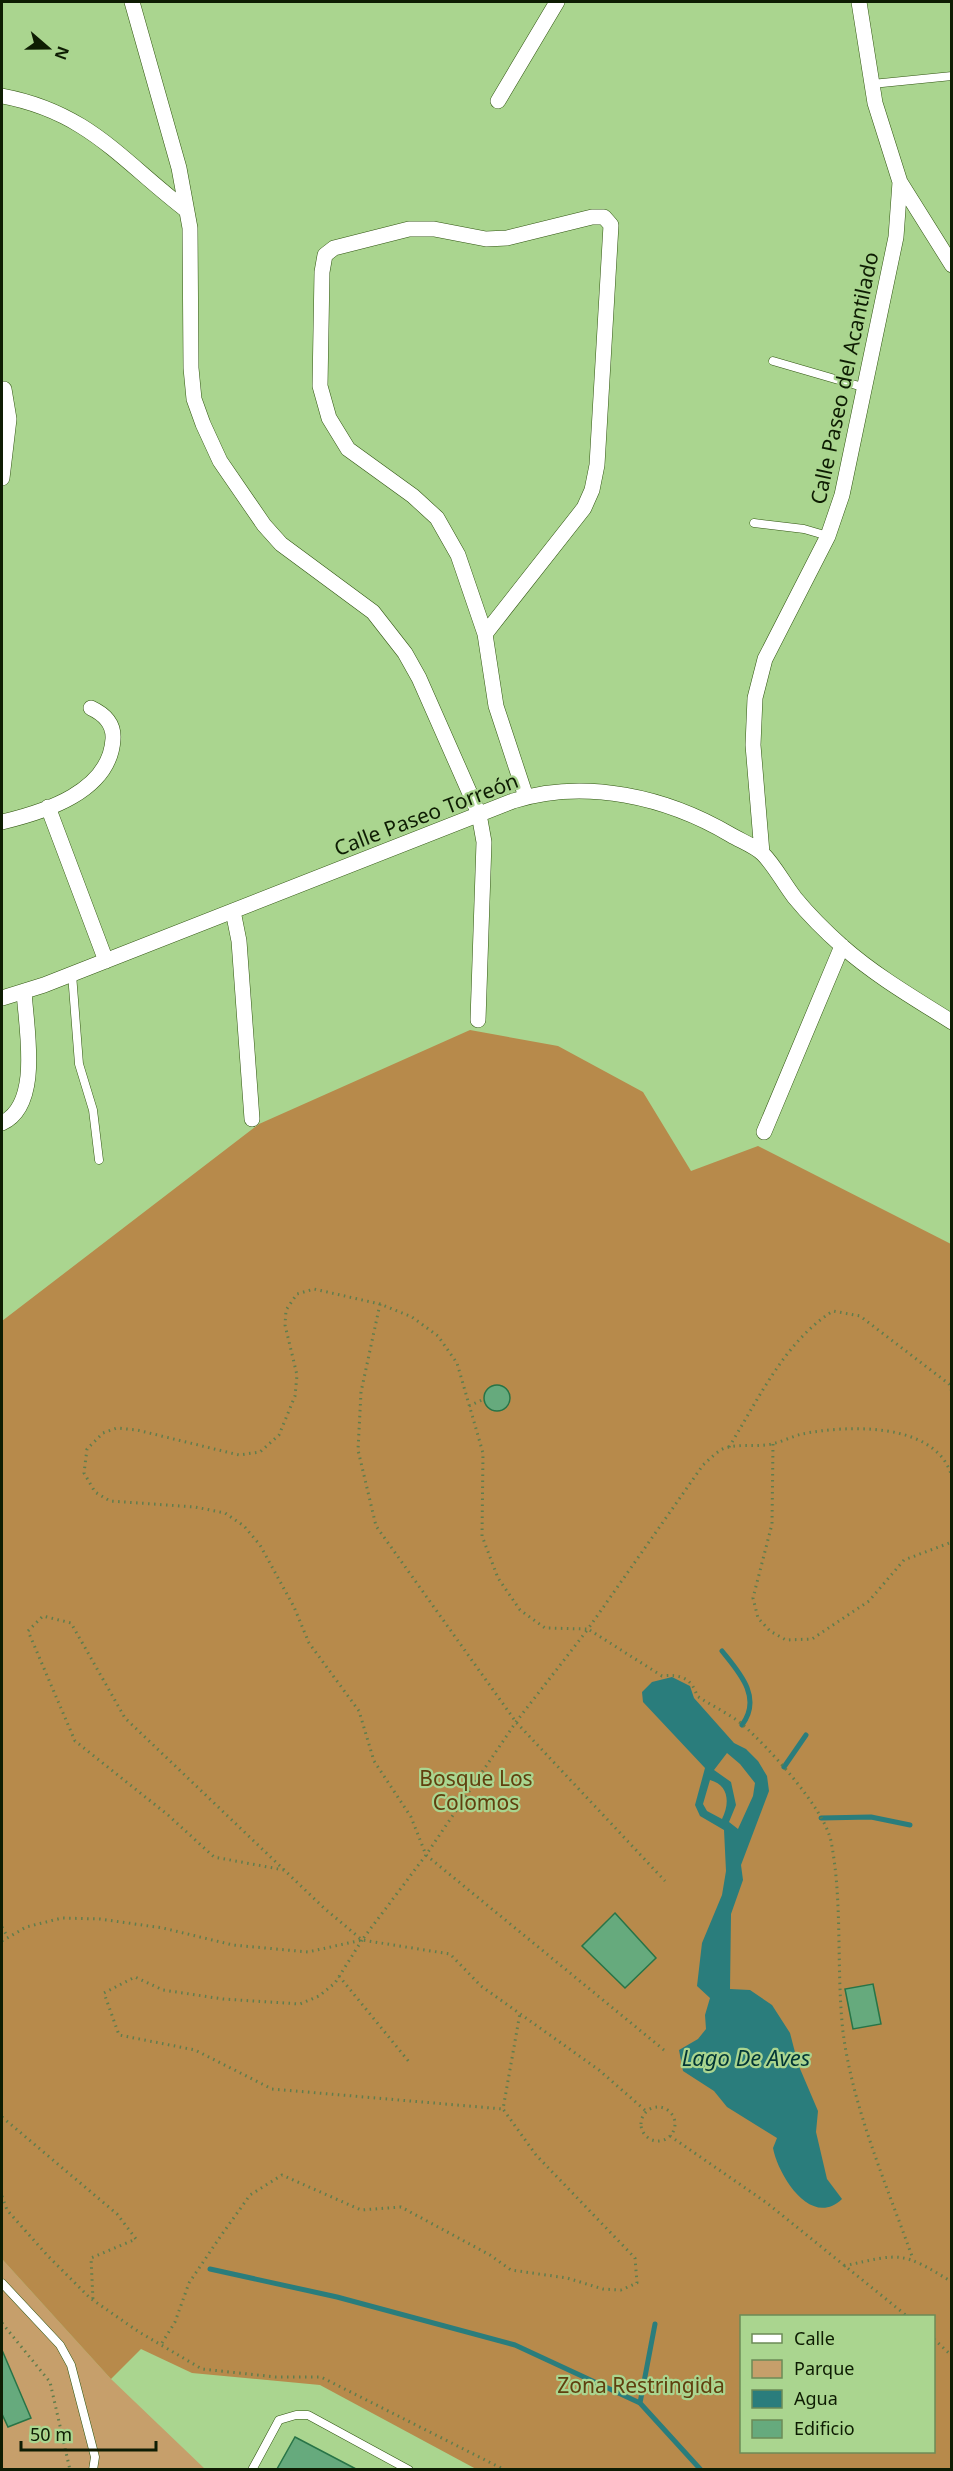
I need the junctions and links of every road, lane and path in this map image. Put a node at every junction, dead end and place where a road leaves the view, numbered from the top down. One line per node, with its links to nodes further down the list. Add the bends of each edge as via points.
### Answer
1 (132, 2): 9 (street, via 179,168)
2 (557, 2): 7 (street)
3 (859, 2): 5 (street)
4 (951, 76): 5 (lane)
5 (872, 84): 8 (street)
6 (2, 96): 9 (street, via 32,101 69,117 124,155)
7 (498, 100)
8 (900, 182): 10 (street); 12 (street, Calle Paseo del Acantilado, via 896,237)
9 (186, 210): 21 (street, via 190,228 194,399 220,461 281,544 351,593 388,630 419,678)
10 (951, 266)
11 (773, 361): 12 (lane)
12 (866, 388): 16 (street, Calle Paseo del Acantilado, via 842,495)
13 (4, 389): 14 (street, via 9,419)
14 (2, 478)
15 (754, 523): 16 (lane)
16 (828, 536): 23 (street, Calle Paseo del Acantilado, via 765,658 755,698 753,745)
17 (485, 634): 17 (street, via 584,508 592,490 597,465 611,225 604,218 591,217 507,238 409,229 334,248 325,255 320,386 329,418 348,449 437,518 458,555); 19 (street, via 496,706)
18 (91, 708): 20 (street, via 103,713 112,730 112,747 105,766 90,784)
19 (526, 797): 21 (street, Calle Paseo Torreón); 23 (street, Calle Paseo Torreón, via 584,791 658,803 706,820)
20 (48, 807): 22 (street); 26 (street)
21 (478, 814): 24 (street, Calle Paseo Torreón); 30 (street, via 484,842)
22 (2, 822)
23 (762, 853): 25 (street, Calle Paseo Torreón, via 796,899)
24 (232, 911): 26 (street, Calle Paseo Torreón); 32 (street, via 239,941)
25 (842, 946): 31 (street, Calle Paseo Torreón, via 879,976); 34 (street)
26 (106, 961): 27 (street, Calle Paseo Torreón)
27 (72, 975): 28 (street, Calle Paseo Torreón); 35 (lane, via 80,1064 93,1110)
28 (24, 991): 29 (street, Calle Paseo Torreón); 33 (street, via 27,1088 21,1107)
29 (2, 998)
30 (478, 1020)
31 (951, 1022)
32 (252, 1119)
33 (2, 1123)
34 (764, 1132)
35 (99, 1160)
36 (380, 1304): 39 (path, via 412,1317 438,1336 457,1363); 47 (path, via 361,1392 358,1450 376,1526); 48 (path, via 314,1289 297,1294 286,1310 285,1325 297,1375 295,1396 279,1435 260,1452 239,1455 117,1428 103,1433 87,1449 84,1473 95,1492 110,1501 195,1507 225,1513 244,1526 260,1545 309,1643 359,1711 374,1761 411,1817)
37 (951, 1392): 41 (path, via 949,1384 860,1316 834,1311 817,1321 787,1354)
38 (484, 1399): 39 (path)
39 (469, 1406): 45 (path, via 483,1453 482,1536 498,1578 520,1610 545,1628)
40 (773, 1444): 41 (path); 42 (path, via 801,1435 850,1428 889,1431 932,1447 948,1464); 43 (path, via 772,1524 753,1598 758,1618 786,1640 812,1639 869,1601 904,1560)
41 (729, 1447): 45 (path, via 703,1465)
42 (951, 1477)
43 (951, 1542)
44 (951, 1623): 46 (path)
45 (588, 1629): 47 (path); 64 (path, via 662,1676 674,1674 687,1679 697,1696 742,1725 784,1767 821,1818 830,1839 840,1942 843,2032 863,2121)
46 (951, 1670)
47 (516, 1722): 48 (path); 50 (path)
48 (426, 1855): 53 (path); 57 (path)
49 (284, 1870): 49 (path, via 125,1718 71,1623 43,1616 28,1630 75,1741 214,1857); 53 (path)
50 (665, 1881)
51 (2, 1927): 52 (path)
52 (7, 1936): 53 (path, via 62,1918 100,1919 233,1944 308,1952); 54 (path)
53 (362, 1940): 55 (path); 56 (path, via 450,1954 481,1986)
54 (2, 1941)
55 (339, 1976): 58 (path); 59 (path, via 319,1996 300,2004 163,1990 135,1977 104,1993 119,2036 195,2050 272,2089)
56 (520, 2013): 59 (path); 60 (path, via 599,2070)
57 (664, 2050)
58 (410, 2063)
59 (503, 2109): 72 (path, via 536,2155 635,2258 637,2283 621,2290 603,2289 567,2278 511,2270 401,2207 361,2210 282,2175 250,2195 189,2283 175,2322)
60 (646, 2111): 62 (path, via 657,2106 672,2114 675,2126); 62 (path, via 640,2121 645,2136 660,2141)
61 (2, 2117): 68 (path, via 117,2214 136,2239 91,2258)
62 (670, 2136): 65 (path, via 767,2203)
63 (2, 2196): 68 (path, via 7,2210 40,2248)
64 (913, 2259): 65 (path, via 890,2256); 66 (path)
65 (844, 2266): 69 (path)
66 (951, 2282)
67 (2, 2283): 75 (lane, via 60,2344 71,2365 94,2457)
68 (93, 2300): 72 (path)
69 (906, 2315)
70 (2, 2323): 74 (path, via 50,2382)
71 (935, 2341): 73 (path)
72 (162, 2343): 78 (path, via 202,2369 276,2378 321,2377)
73 (951, 2356)
74 (70, 2469)
75 (93, 2469)
76 (252, 2469): 77 (lane, via 279,2420 296,2415 308,2415)
77 (409, 2469)
78 (505, 2469)

